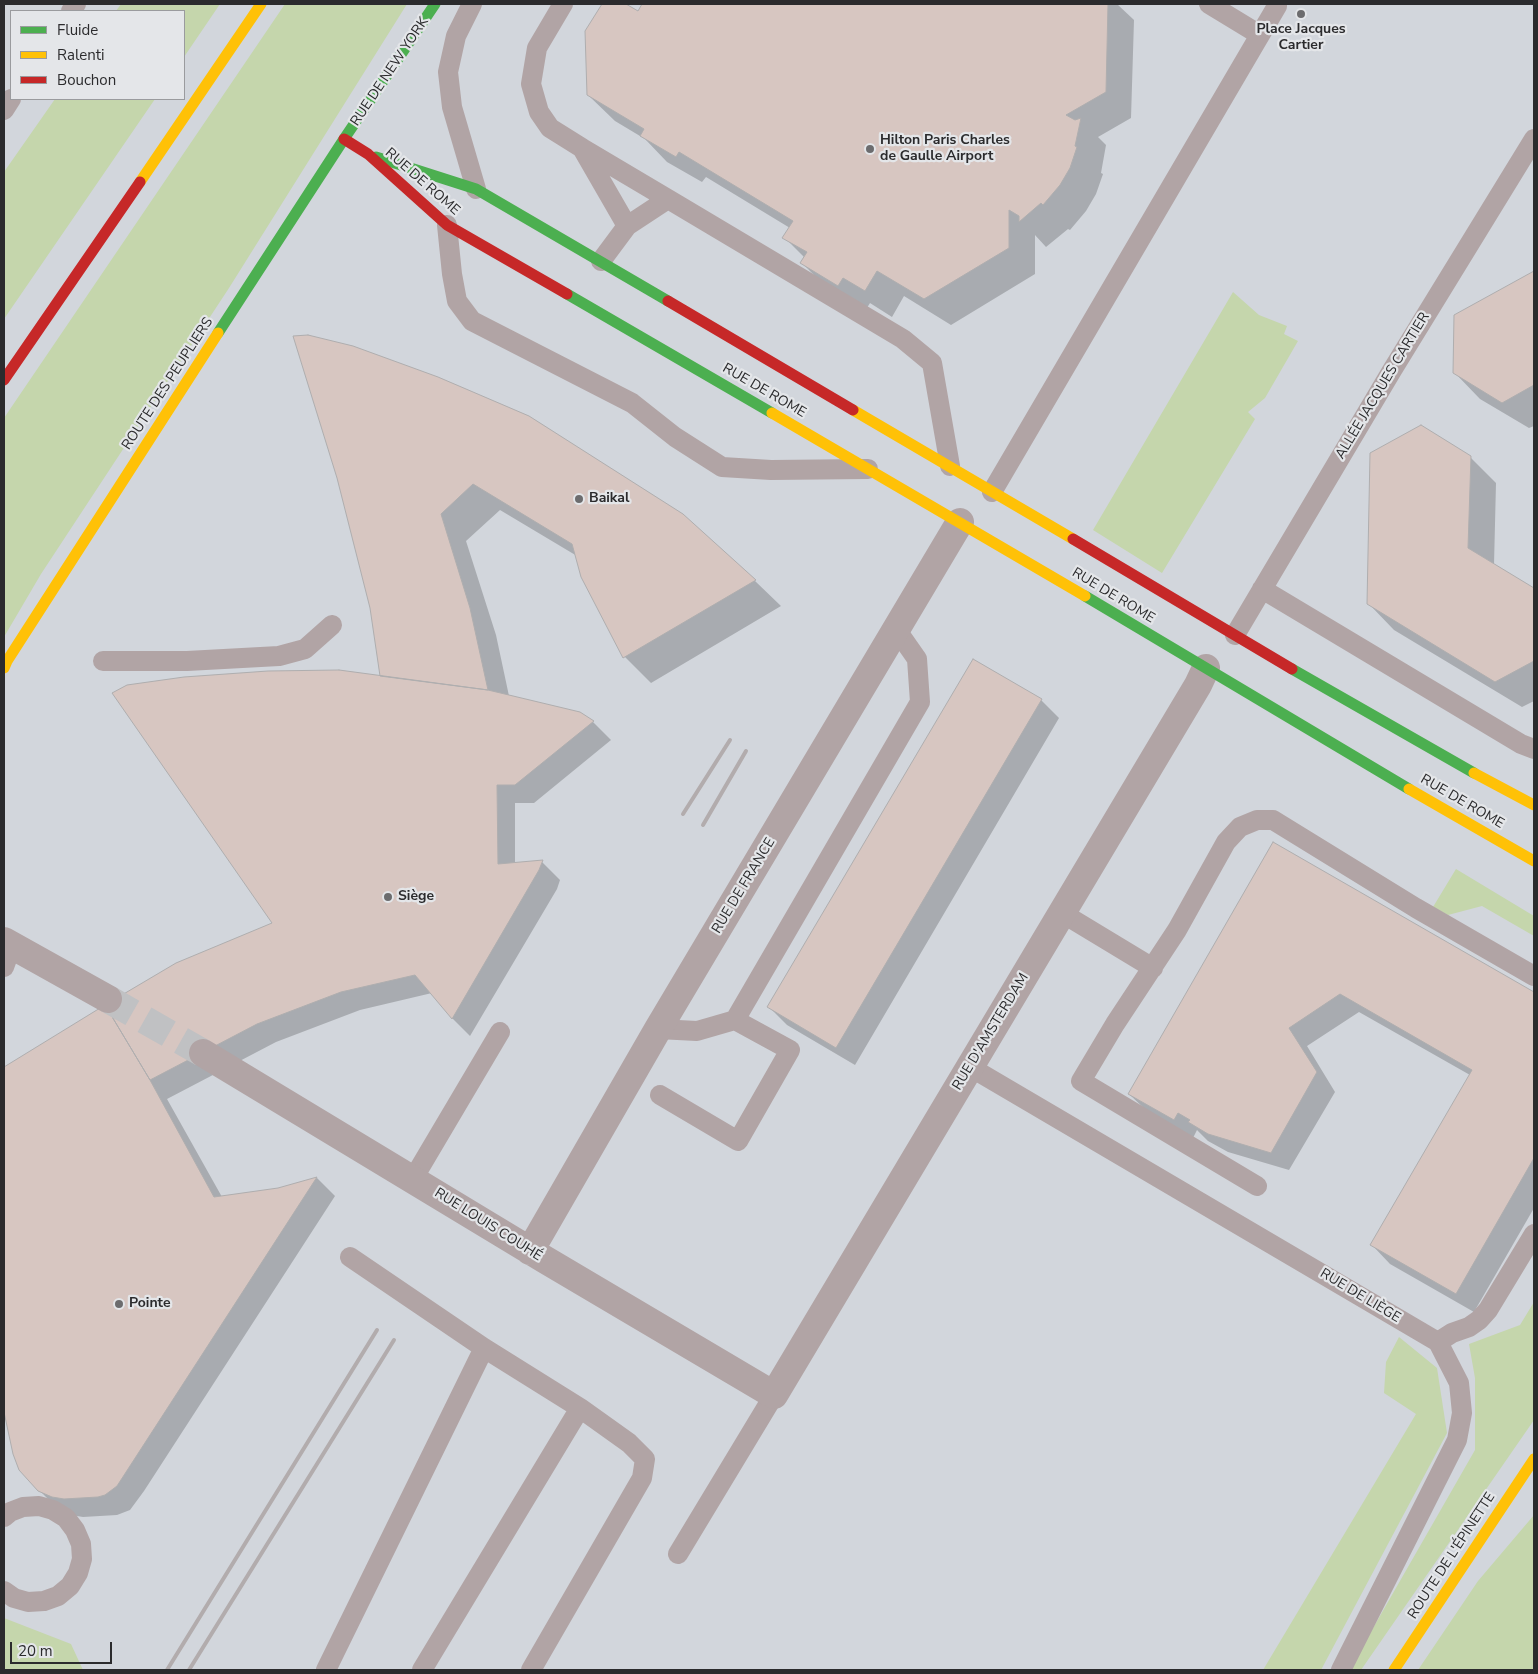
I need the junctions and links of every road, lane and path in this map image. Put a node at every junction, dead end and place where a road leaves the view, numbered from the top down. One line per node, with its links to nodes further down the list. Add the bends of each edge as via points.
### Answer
1 (261, 4): 17 (main road)
2 (435, 4): 8 (main road, RUE DE NEW YORK)
3 (472, 4): 12 (lane, via 456,36 448,72 452,107)
4 (563, 4): 10 (lane, via 537,48 531,84 539,112 550,128)
5 (1209, 4): 7 (lane)
6 (1277, 6): 7 (lane)
7 (1260, 35): 20 (lane)
8 (344, 139): 11 (main road); 27 (main road, ROUTE DES PEUPLIERS)
9 (1532, 147): 22 (lane, ALLÉE JACQUES CARTIER, via 1390,372)
10 (582, 148): 13 (lane); 15 (lane)
11 (368, 154): 12 (main road, RUE DE ROME); 14 (main road, RUE DE ROME)
12 (476, 189): 16 (main road, RUE DE ROME)
13 (668, 199): 15 (lane); 18 (lane, via 903,339 932,363)
14 (447, 226): 19 (main road, RUE DE ROME, via 556,286); 19 (lane, via 457,301 472,321 632,404 722,467)
15 (627, 226): 16 (lane)
16 (601, 261): 18 (main road, RUE DE ROME)
17 (4, 380)
18 (950, 466): 20 (main road, RUE DE ROME)
19 (868, 469): 21 (main road, RUE DE ROME)
20 (992, 492): 25 (main road, RUE DE ROME)
21 (960, 522): 24 (street, RUE DE FRANCE); 28 (main road, RUE DE ROME)
22 (1262, 589): 25 (lane, ALLÉE JACQUES CARTIER); 29 (lane)
23 (332, 625): 26 (lane, via 306,649 279,656)
24 (896, 630): 37 (lane, via 917,659 920,702); 38 (street, RUE DE FRANCE)
25 (1235, 634): 30 (main road, RUE DE ROME, via 1439,754)
26 (103, 661)
27 (4, 668)
28 (1206, 668): 31 (main road, RUE DE ROME); 32 (street, RUE D'AMSTERDAM)
29 (1534, 749)
30 (1534, 805)
31 (1534, 861)
32 (1062, 914): 34 (lane); 41 (street, RUE D'AMSTERDAM)
33 (7, 951): 36 (street)
34 (1153, 968): 35 (lane, via 1226,842 1240,827 1257,820 1273,820); 44 (lane, via 1080,1081)
35 (1534, 976)
36 (108, 999)
37 (735, 1020): 38 (lane, via 697,1031); 42 (lane, via 790,1050 738,1142)
38 (658, 1029): 46 (street, RUE DE FRANCE)
39 (500, 1032): 43 (lane)
40 (203, 1053): 43 (street, RUE LOUIS COUHÉ)
41 (970, 1067): 48 (lane, RUE DE LIÈGE); 50 (street, RUE D'AMSTERDAM)
42 (660, 1095)
43 (413, 1178): 46 (street, RUE LOUIS COUHÉ)
44 (1257, 1186)
45 (1534, 1234): 48 (lane, via 1488,1310 1469,1327)
46 (530, 1251): 50 (street, RUE LOUIS COUHÉ)
47 (350, 1257): 49 (lane)
48 (1438, 1342): 59 (lane, via 1459,1383 1462,1413 1457,1440)
49 (484, 1348): 51 (lane); 56 (lane)
50 (774, 1395): 54 (lane)
51 (580, 1408): 57 (lane); 58 (lane, via 629,1443 645,1459 642,1478)
52 (1534, 1459): 60 (main road, ROUTE DE L'ÉPINETTE)
53 (4, 1517): 55 (lane, via 24,1507 39,1506 53,1510 66,1518 75,1530 81,1544 82,1559 78,1574 58,1596 28,1602)
54 (678, 1554)
55 (4, 1591)
56 (326, 1670)
57 (422, 1670)
58 (530, 1670)
59 (1341, 1670)
60 (1394, 1670)

